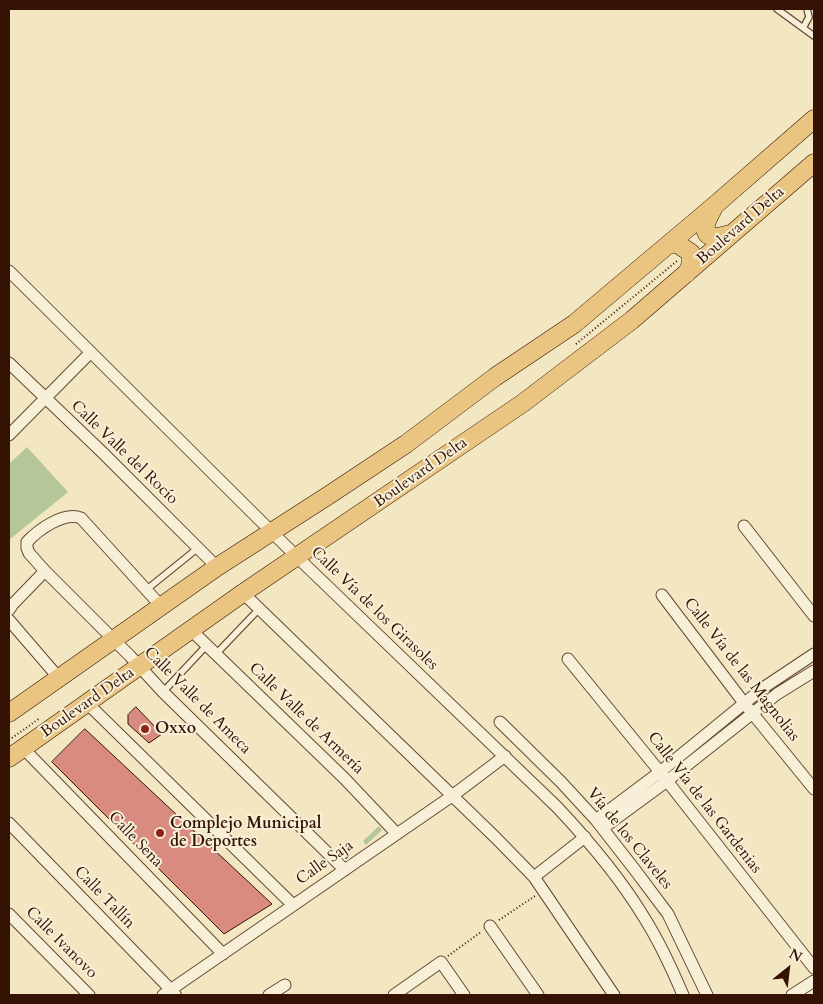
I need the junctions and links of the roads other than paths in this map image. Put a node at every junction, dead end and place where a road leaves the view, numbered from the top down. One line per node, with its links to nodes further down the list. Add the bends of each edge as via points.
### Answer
1 (777, 9): 3 (lane)
2 (807, 9): 3 (lane, via 809,17)
3 (803, 28): 4 (lane)
4 (814, 36)
5 (814, 119): 7 (main road, Boulevard Delta)
6 (814, 163): 8 (main road, Boulevard Delta)
7 (714, 206): 8 (main road, via 705,225 706,233 716,237); 9 (main road, Boulevard Delta)
8 (733, 233): 11 (main road, Boulevard Delta)
9 (670, 243): 11 (main road, via 691,253); 17 (main road, Boulevard Delta, via 574,324 495,377 406,444)
10 (9, 271): 12 (street, Calle Vía de los Girasoles)
11 (687, 272): 19 (main road, Boulevard Delta, via 632,320 523,403)
12 (90, 353): 14 (street); 17 (street, Calle Vía de los Girasoles)
13 (9, 363): 14 (street, Calle Valle del Rocío)
14 (45, 398): 15 (street); 18 (street, Calle Valle del Rocío)
15 (9, 435)
16 (744, 526): 28 (street)
17 (272, 532): 19 (street, Calle Vía de los Girasoles); 20 (main road, Boulevard Delta)
18 (198, 548): 20 (street, Calle Valle del Rocío); 22 (lane)
19 (297, 557): 23 (main road, Boulevard Delta); 46 (street, Calle Vía de los Girasoles)
20 (217, 567): 25 (main road, Boulevard Delta)
21 (45, 571): 22 (street, Calle Valle de Ameca, via 29,553 26,542 47,526 77,516); 27 (street); 31 (street, Calle Valle de Ameca)
22 (146, 590): 25 (street)
23 (243, 594): 26 (street); 30 (main road, Boulevard Delta)
24 (662, 595): 40 (street, Calle Vía de las Magnolias)
25 (161, 606): 31 (main road, Boulevard Delta)
26 (259, 609): 33 (lane); 49 (street)
27 (9, 610)
28 (814, 616)
29 (9, 620): 38 (street)
30 (191, 630): 32 (street, Calle Valle de Armería); 36 (main road, Boulevard Delta)
31 (114, 640): 36 (street, Calle Valle de Ameca); 38 (main road, Boulevard Delta)
32 (207, 645): 33 (street, Calle Valle de Armería); 39 (lane)
33 (216, 654): 52 (street, Calle Valle de Armería)
34 (814, 654): 40 (street)
35 (568, 659): 47 (street, Calle Vía de las Gardenias)
36 (140, 667): 39 (street, Calle Valle de Ameca); 41 (main road, Boulevard Delta)
37 (814, 671): 42 (street)
38 (58, 677): 43 (main road, Boulevard Delta)
39 (163, 692): 54 (street, Calle Valle de Ameca)
40 (744, 703): 42 (street, Calle Vía de las Magnolias); 47 (street)
41 (88, 704): 45 (main road, Boulevard Delta); 56 (street)
42 (754, 712): 47 (street); 48 (street, Calle Vía de las Magnolias)
43 (9, 713)
44 (500, 722): 51 (street, Vía de los Claveles)
45 (16, 754): 59 (street, Calle Sena)
46 (505, 756): 49 (street, Calle Saja); 53 (street, Calle Vía de los Girasoles)
47 (664, 776): 51 (street); 60 (street, Calle Vía de las Gardenias)
48 (814, 789)
49 (452, 796): 52 (street, Calle Saja); 55 (street)
50 (9, 823): 63 (street, Calle Tallín)
51 (600, 824): 71 (street, Vía de los Claveles, via 668,914)
52 (397, 834): 54 (street, Calle Saja)
53 (584, 837): 55 (street); 70 (street, Calle Vía de los Girasoles, via 644,917)
54 (345, 870): 56 (street, Calle Saja)
55 (534, 877): 69 (street)
56 (293, 906): 59 (street, Calle Saja)
57 (9, 914): 64 (street, Calle Ivanovo)
58 (490, 926): 68 (street)
59 (223, 954): 63 (street, Calle Saja)
60 (814, 968)
61 (814, 981): 72 (street)
62 (285, 985): 65 (street)
63 (170, 993)
64 (89, 995)
65 (269, 995)
66 (394, 995): 67 (street, via 441,962)
67 (464, 995)
68 (538, 995)
69 (614, 995)
70 (683, 995)
71 (707, 995)
72 (792, 995)

